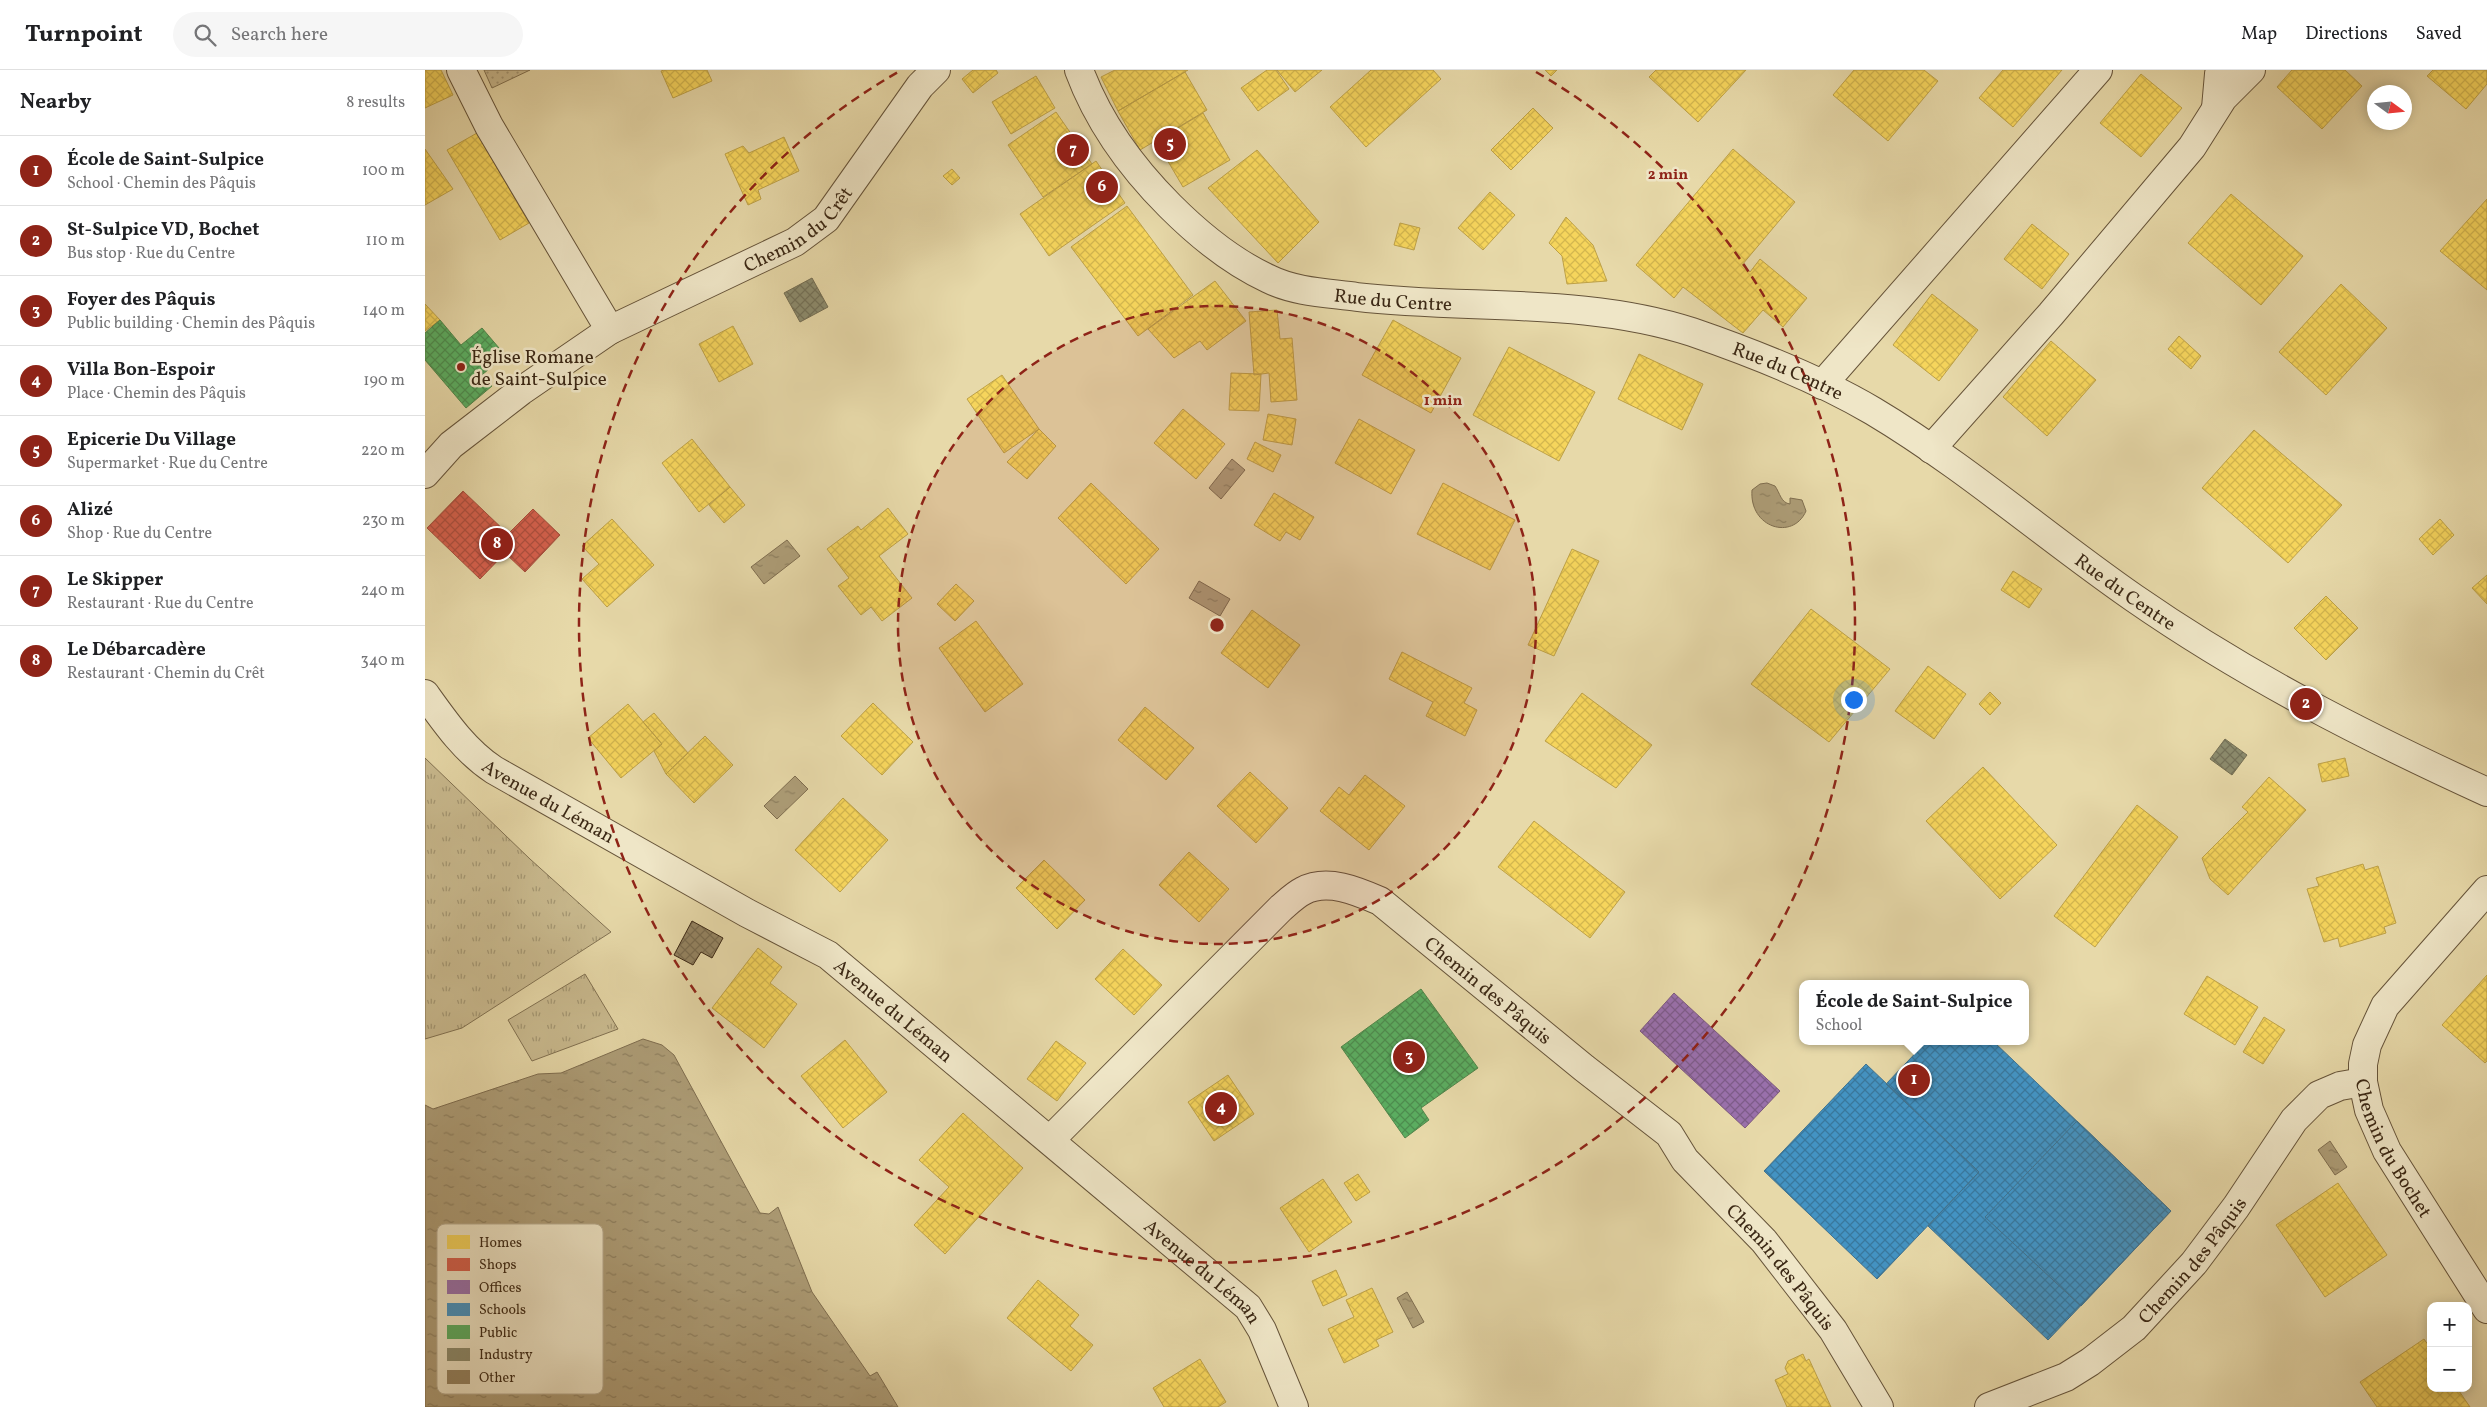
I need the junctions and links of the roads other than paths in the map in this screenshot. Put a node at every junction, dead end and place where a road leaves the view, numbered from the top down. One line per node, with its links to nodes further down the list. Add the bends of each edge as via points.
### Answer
1 (461, 70): 8 (street, via 489,126)
2 (936, 70): 8 (street, Chemin du Crêt, via 920,86 826,219 795,242)
3 (1079, 70): 9 (street, Rue du Centre, via 1124,152 1149,185 1206,239 1271,281 1293,288 1381,300 1562,308 1630,317 1730,345)
4 (2098, 70): 9 (street)
5 (2222, 70): 7 (street)
6 (2251, 70): 7 (street)
7 (2217, 108): 10 (street, via 2192,147)
8 (610, 330): 11 (street, Chemin du Crêt, via 521,391 451,446)
9 (1822, 385): 10 (street, Rue du Centre, via 1871,410)
10 (1931, 450): 13 (street, Rue du Centre, via 2133,597 2247,672 2361,733)
11 (425, 474)
12 (425, 694): 16 (street, Avenue du Léman, via 449,728 481,762 747,913 828,955)
13 (2487, 792)
14 (2487, 890): 15 (street, Chemin du Bochet, via 2385,1006 2367,1045)
15 (2363, 1082): 17 (street, Chemin du Bochet, via 2369,1110 2387,1151); 20 (street, Chemin des Pâquis, via 2340,1086 2319,1095 2294,1120 2194,1263 2135,1328 2066,1377)
16 (1050, 1140): 18 (street, Avenue du Léman, via 1248,1307 1262,1330); 19 (street, Chemin des Pâquis, via 1281,908 1304,890 1331,885 1358,891 1379,901 1669,1134 1685,1160 1764,1241 1828,1323)
17 (2487, 1309)
18 (1294, 1407)
19 (1879, 1407)
20 (1989, 1407)

